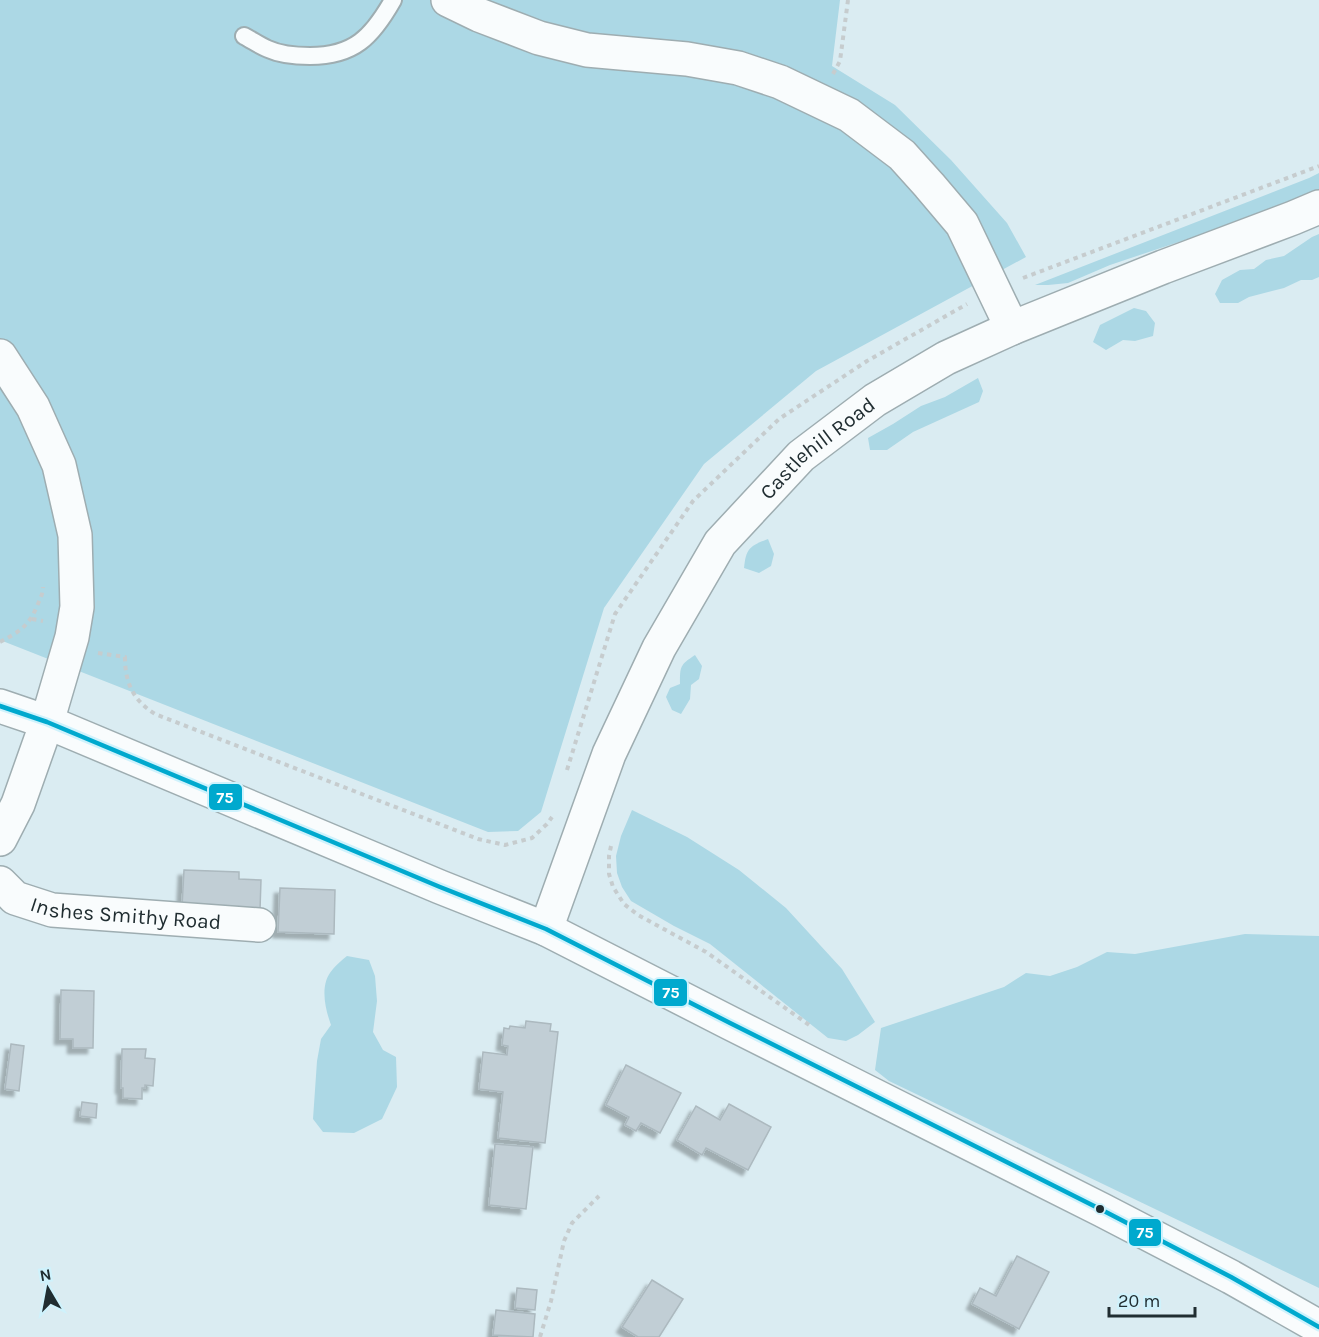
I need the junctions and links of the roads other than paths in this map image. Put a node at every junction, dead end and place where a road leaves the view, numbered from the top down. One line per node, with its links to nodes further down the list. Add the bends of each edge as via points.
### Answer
1 (393, 0): 3 (lane, via 369,34 352,48 327,56 296,56 270,50)
2 (448, 0): 5 (street, via 539,38 587,50 738,68 780,81 849,115 902,155 962,224)
3 (244, 36)
4 (1319, 207): 5 (street, Castlehill Road)
5 (1012, 328): 12 (street, Castlehill Road, via 946,358 875,400 801,456 720,543 659,648 609,754)
6 (0, 356): 8 (street, via 33,407 58,465 75,535 77,607)
7 (0, 706): 8 (street)
8 (47, 722): 9 (street, via 18,804); 12 (street)
9 (0, 839)
10 (0, 883): 11 (street, Inshes Smithy Road, via 15,898 52,910)
11 (259, 925)
12 (546, 928): 13 (street, via 1231,1277)
13 (1319, 1327)

